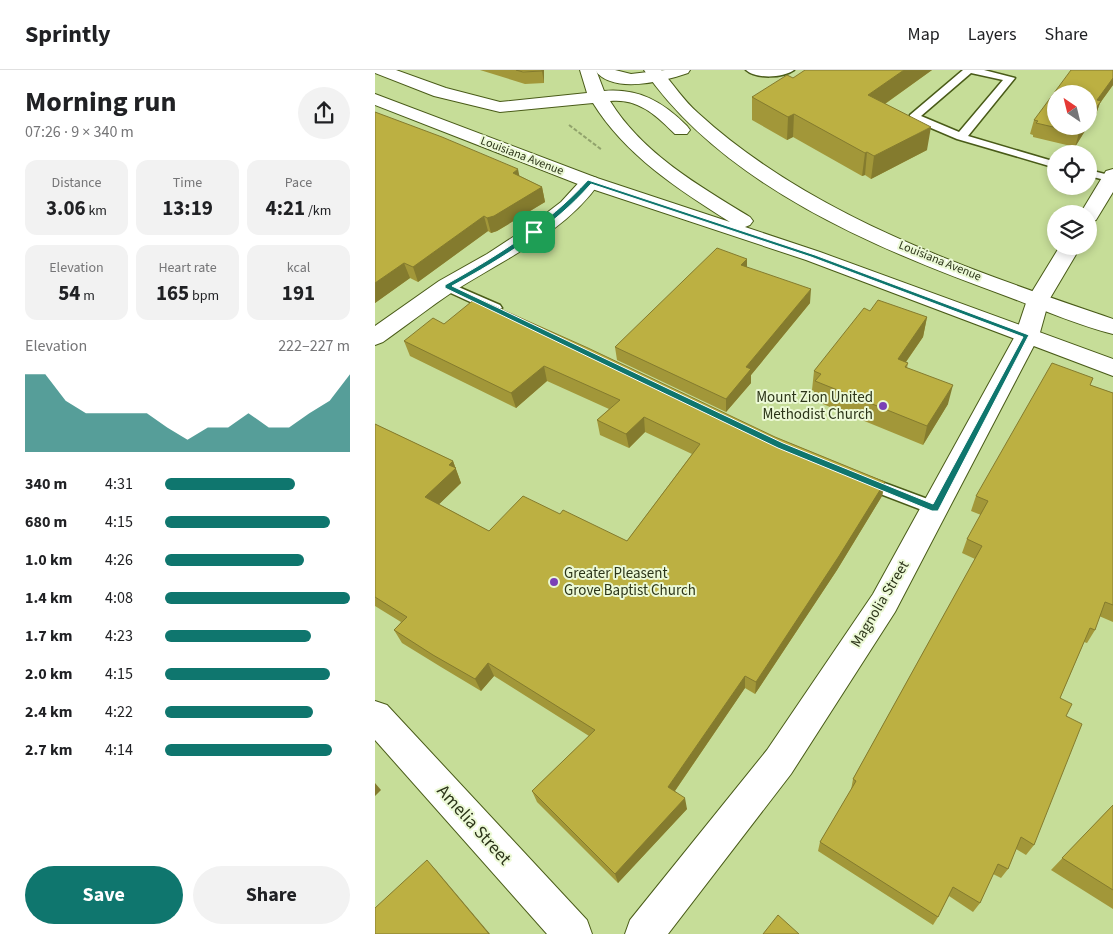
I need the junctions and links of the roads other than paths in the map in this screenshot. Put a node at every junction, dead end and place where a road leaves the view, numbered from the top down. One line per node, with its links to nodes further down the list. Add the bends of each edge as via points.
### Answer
1 (381, 70): 9 (street, Louisiana Avenue, via 473,102 500,107)
2 (588, 70): 9 (street)
3 (603, 70): 8 (street, via 624,78)
4 (683, 70): 8 (street)
5 (751, 70): 6 (lane, via 759,74)
6 (789, 70)
7 (969, 70): 11 (lane, via 1011,78); 11 (lane, via 914,117)
8 (655, 74): 15 (street, Louisiana Avenue, via 677,102 721,143)
9 (597, 97): 15 (street, Louisiana Avenue, via 620,95 649,101 715,157); 19 (street, Louisiana Avenue, via 633,141 697,193 748,224)
10 (375, 99): 16 (street, Louisiana Avenue)
11 (961, 137): 12 (lane)
12 (1047, 162)
13 (1097, 175): 14 (lane)
14 (1112, 178): 17 (street)
15 (774, 180): 21 (street, Louisiana Avenue, via 926,258)
16 (590, 182): 19 (street, Louisiana Avenue); 20 (street, via 568,206 534,232)
17 (1096, 205)
18 (1066, 255): 21 (street, Magnolia Street)
19 (813, 256): 24 (street, Louisiana Avenue)
20 (447, 286): 22 (lane); 25 (street)
21 (1038, 300): 23 (street, Louisiana Avenue); 24 (street, Magnolia Street)
22 (512, 316)
23 (1113, 327)
24 (1027, 336): 26 (street, Louisiana Avenue); 28 (street, Magnolia Street)
25 (375, 337)
26 (1113, 368)
27 (849, 474): 28 (lane)
28 (935, 509): 31 (street, Magnolia Street, via 884,603 779,762)
29 (375, 716): 30 (street, Amelia Street)
30 (573, 934)
31 (644, 934)

